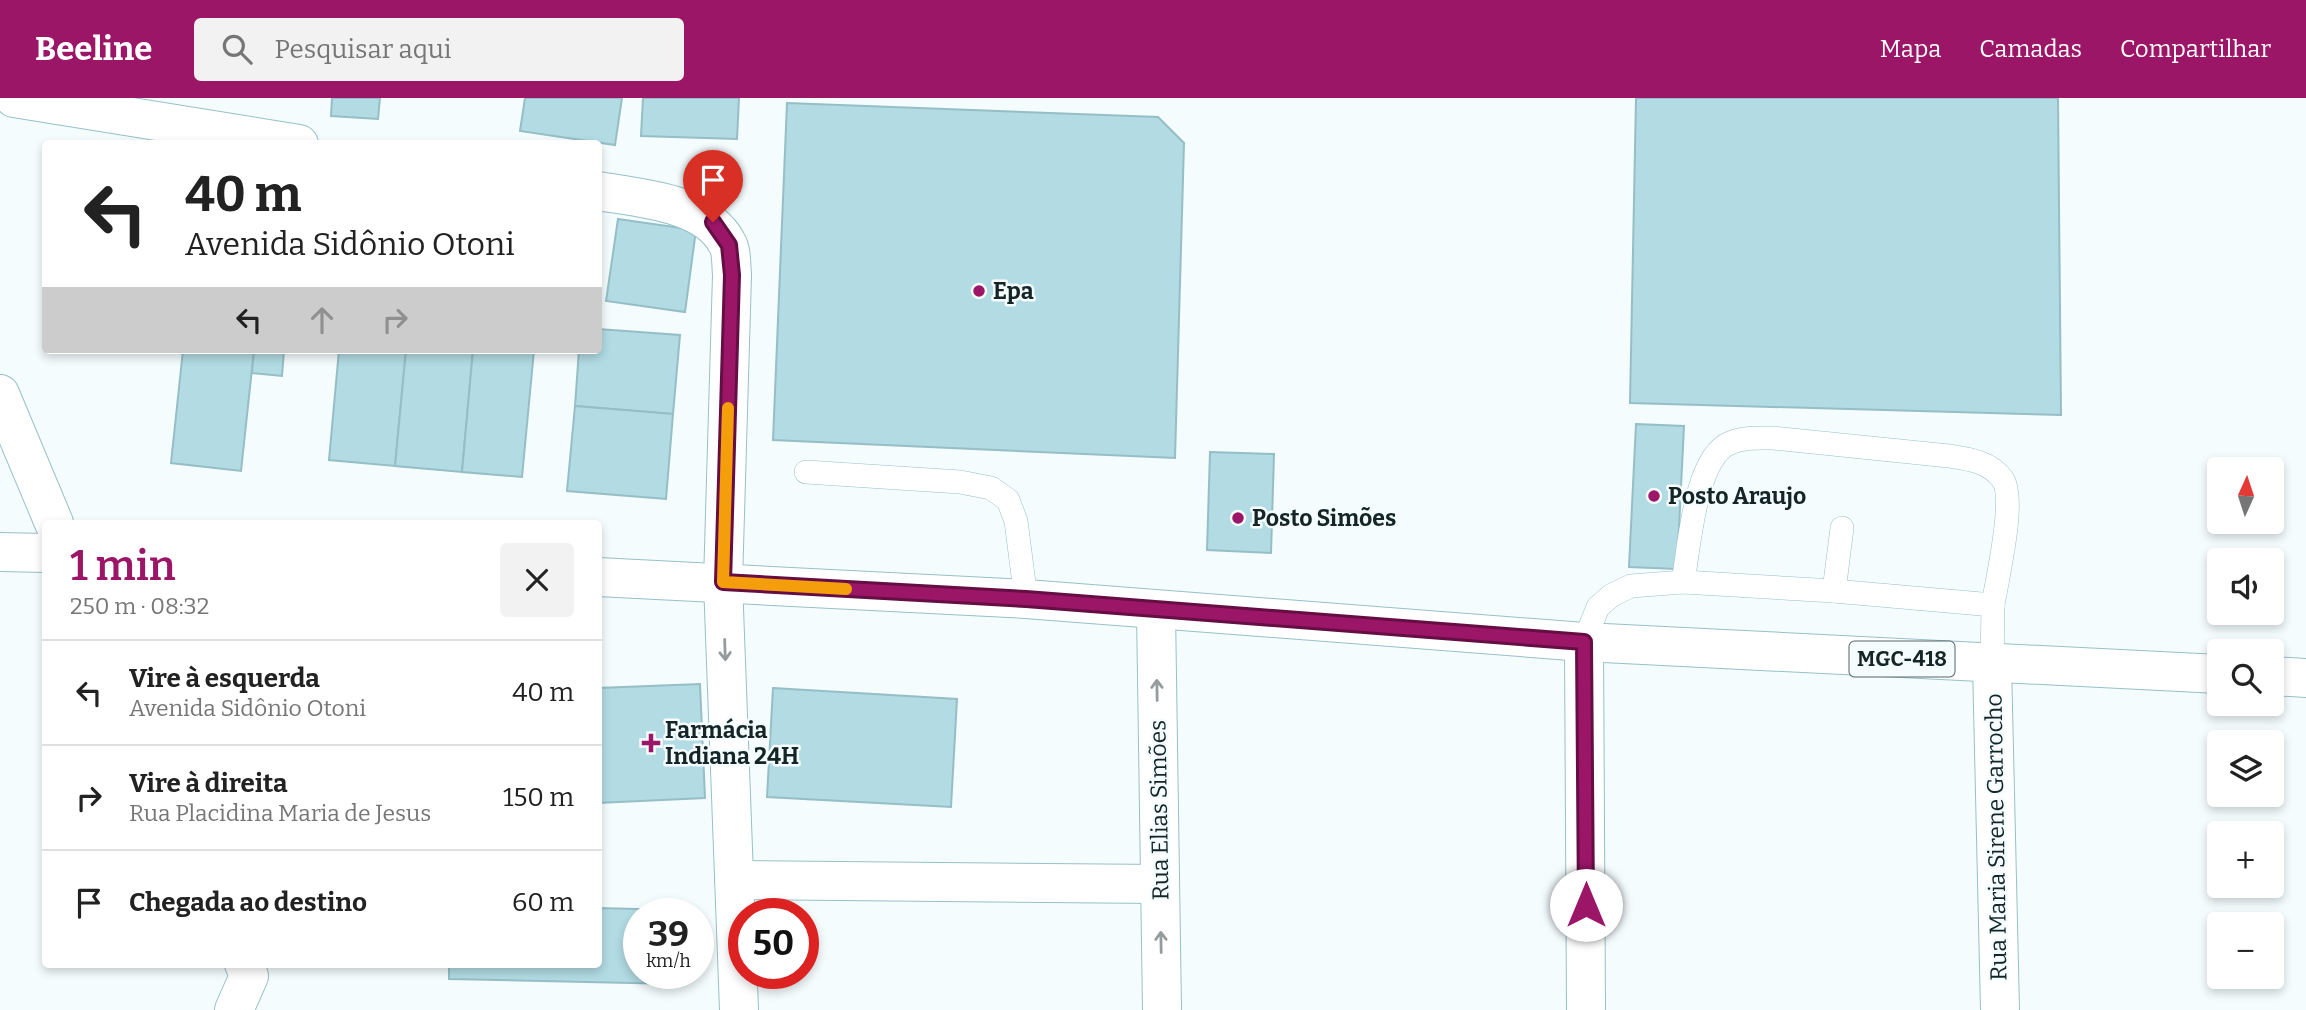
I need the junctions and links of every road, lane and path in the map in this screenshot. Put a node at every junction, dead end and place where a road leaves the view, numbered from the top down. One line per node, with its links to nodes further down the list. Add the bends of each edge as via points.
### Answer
1 (14, 98): 2 (street)
2 (274, 140)
3 (602, 192): 11 (street, via 677,206 713,222 729,245 732,275)
4 (0, 394): 6 (street)
5 (806, 472): 14 (lane, via 991,488 1008,500 1016,521)
6 (53, 520)
7 (1842, 528): 13 (lane)
8 (0, 552): 9 (street)
9 (42, 553)
10 (602, 577): 11 (street, MGC-418)
11 (723, 582): 14 (street, MGC-418); 22 (street, one-way to 22)
12 (1683, 582): 13 (lane); 15 (lane, via 1704,473 1717,452 1749,438 1773,438 1977,460 1993,470 2004,481 2008,499); 17 (lane, via 1631,586 1612,595 1598,607)
13 (1834, 591): 15 (lane)
14 (1026, 599): 16 (street, MGC-418)
15 (1993, 605): 18 (lane)
16 (1156, 611): 17 (street, MGC-418); 23 (street, Rua Elias Simões, one-way to 16)
17 (1584, 642): 18 (street, MGC-418); 26 (street)
18 (1992, 664): 19 (street, MGC-418); 27 (street, Rua Maria Sirene Garrocho)
19 (2207, 673)
20 (2284, 677): 21 (street)
21 (2306, 678)
22 (734, 880): 23 (street); 24 (street)
23 (1160, 884): 25 (street, Rua Elias Simões, one-way to 23)
24 (739, 1010)
25 (1162, 1010)
26 (1586, 1010)
27 (2000, 1010)

